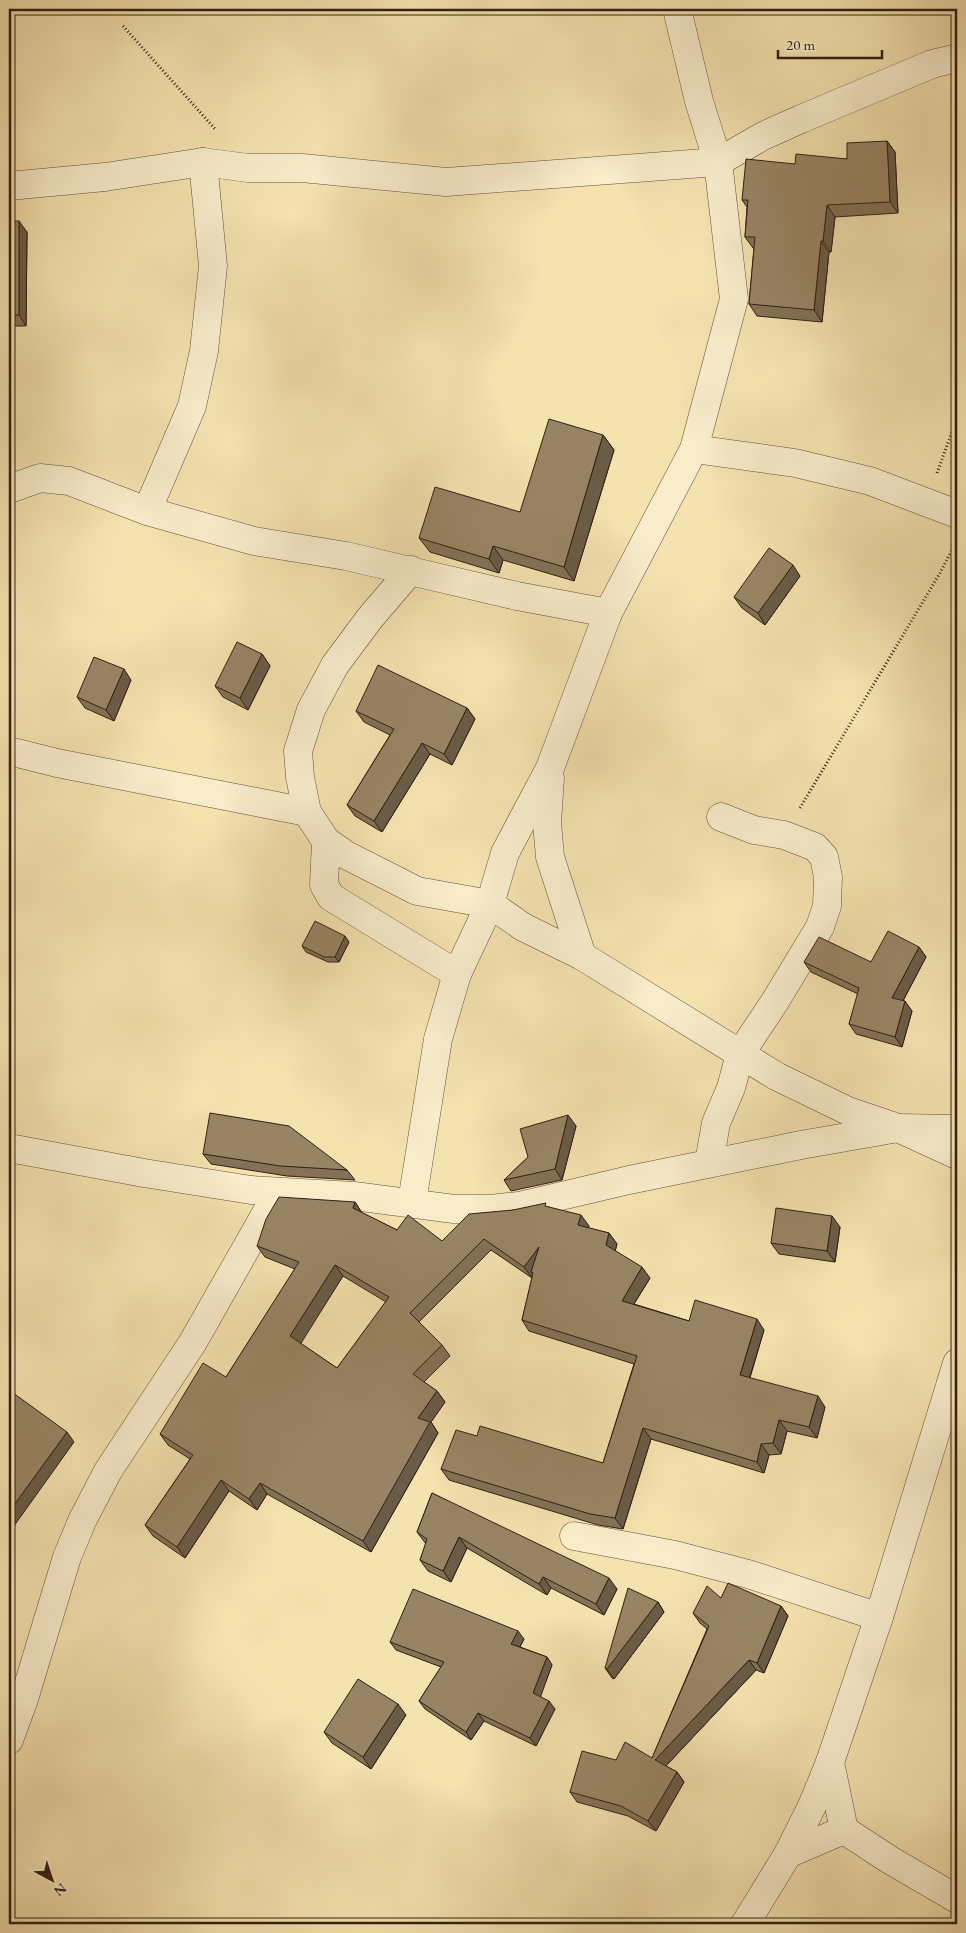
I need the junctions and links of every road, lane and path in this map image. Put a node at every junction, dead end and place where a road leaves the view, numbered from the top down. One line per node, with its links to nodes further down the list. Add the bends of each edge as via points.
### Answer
1 (677, 9): 5 (street, via 699,101)
2 (123, 26): 6 (path)
3 (957, 58): 5 (street, via 932,64 801,119)
4 (203, 162): 6 (street); 7 (street); 12 (street, via 213,266 204,351 192,406)
5 (718, 162): 6 (street, via 446,182 302,168); 9 (street, via 734,298)
6 (248, 168)
7 (9, 186)
8 (957, 418): 11 (path)
9 (694, 449): 11 (street, via 795,463 870,481); 16 (street)
10 (9, 489): 12 (street, via 40,478 69,481)
11 (927, 502): 13 (street)
12 (146, 511): 15 (street, via 254,541)
13 (957, 514)
14 (957, 539): 21 (path)
15 (411, 570): 16 (street, via 517,596); 19 (street, via 335,665 311,710 298,751)
16 (608, 613): 18 (street)
17 (9, 751): 19 (street)
18 (550, 768): 23 (street, via 505,853); 24 (street, via 547,822 550,857)
19 (307, 812): 22 (street)
20 (721, 817): 21 (street, via 754,830)
21 (784, 835): 26 (street, via 815,847 824,857 828,877 827,906 820,927)
22 (326, 841): 23 (street, via 346,855 417,891); 25 (street, via 324,885 331,897)
23 (490, 904): 24 (street, via 523,927); 25 (street)
24 (582, 956): 26 (street)
25 (457, 974): 33 (street, via 438,1039)
26 (740, 1054): 27 (street, via 814,1096); 31 (street, via 731,1088 716,1123)
27 (898, 1128): 28 (street); 30 (street); 31 (street)
28 (957, 1130)
29 (9, 1148): 32 (street, via 144,1173)
30 (957, 1155)
31 (708, 1163): 33 (street, via 490,1210 454,1209)
32 (278, 1192): 33 (street); 37 (street, via 192,1342 108,1471 82,1521 67,1557)
33 (412, 1202)
34 (957, 1363): 36 (street)
35 (574, 1536): 36 (street, via 675,1555)
36 (879, 1617): 38 (street)
37 (9, 1740)
38 (830, 1762): 39 (street); 40 (street)
39 (844, 1830): 40 (street); 41 (street)
40 (788, 1854): 42 (street)
41 (957, 1899)
42 (746, 1924)

